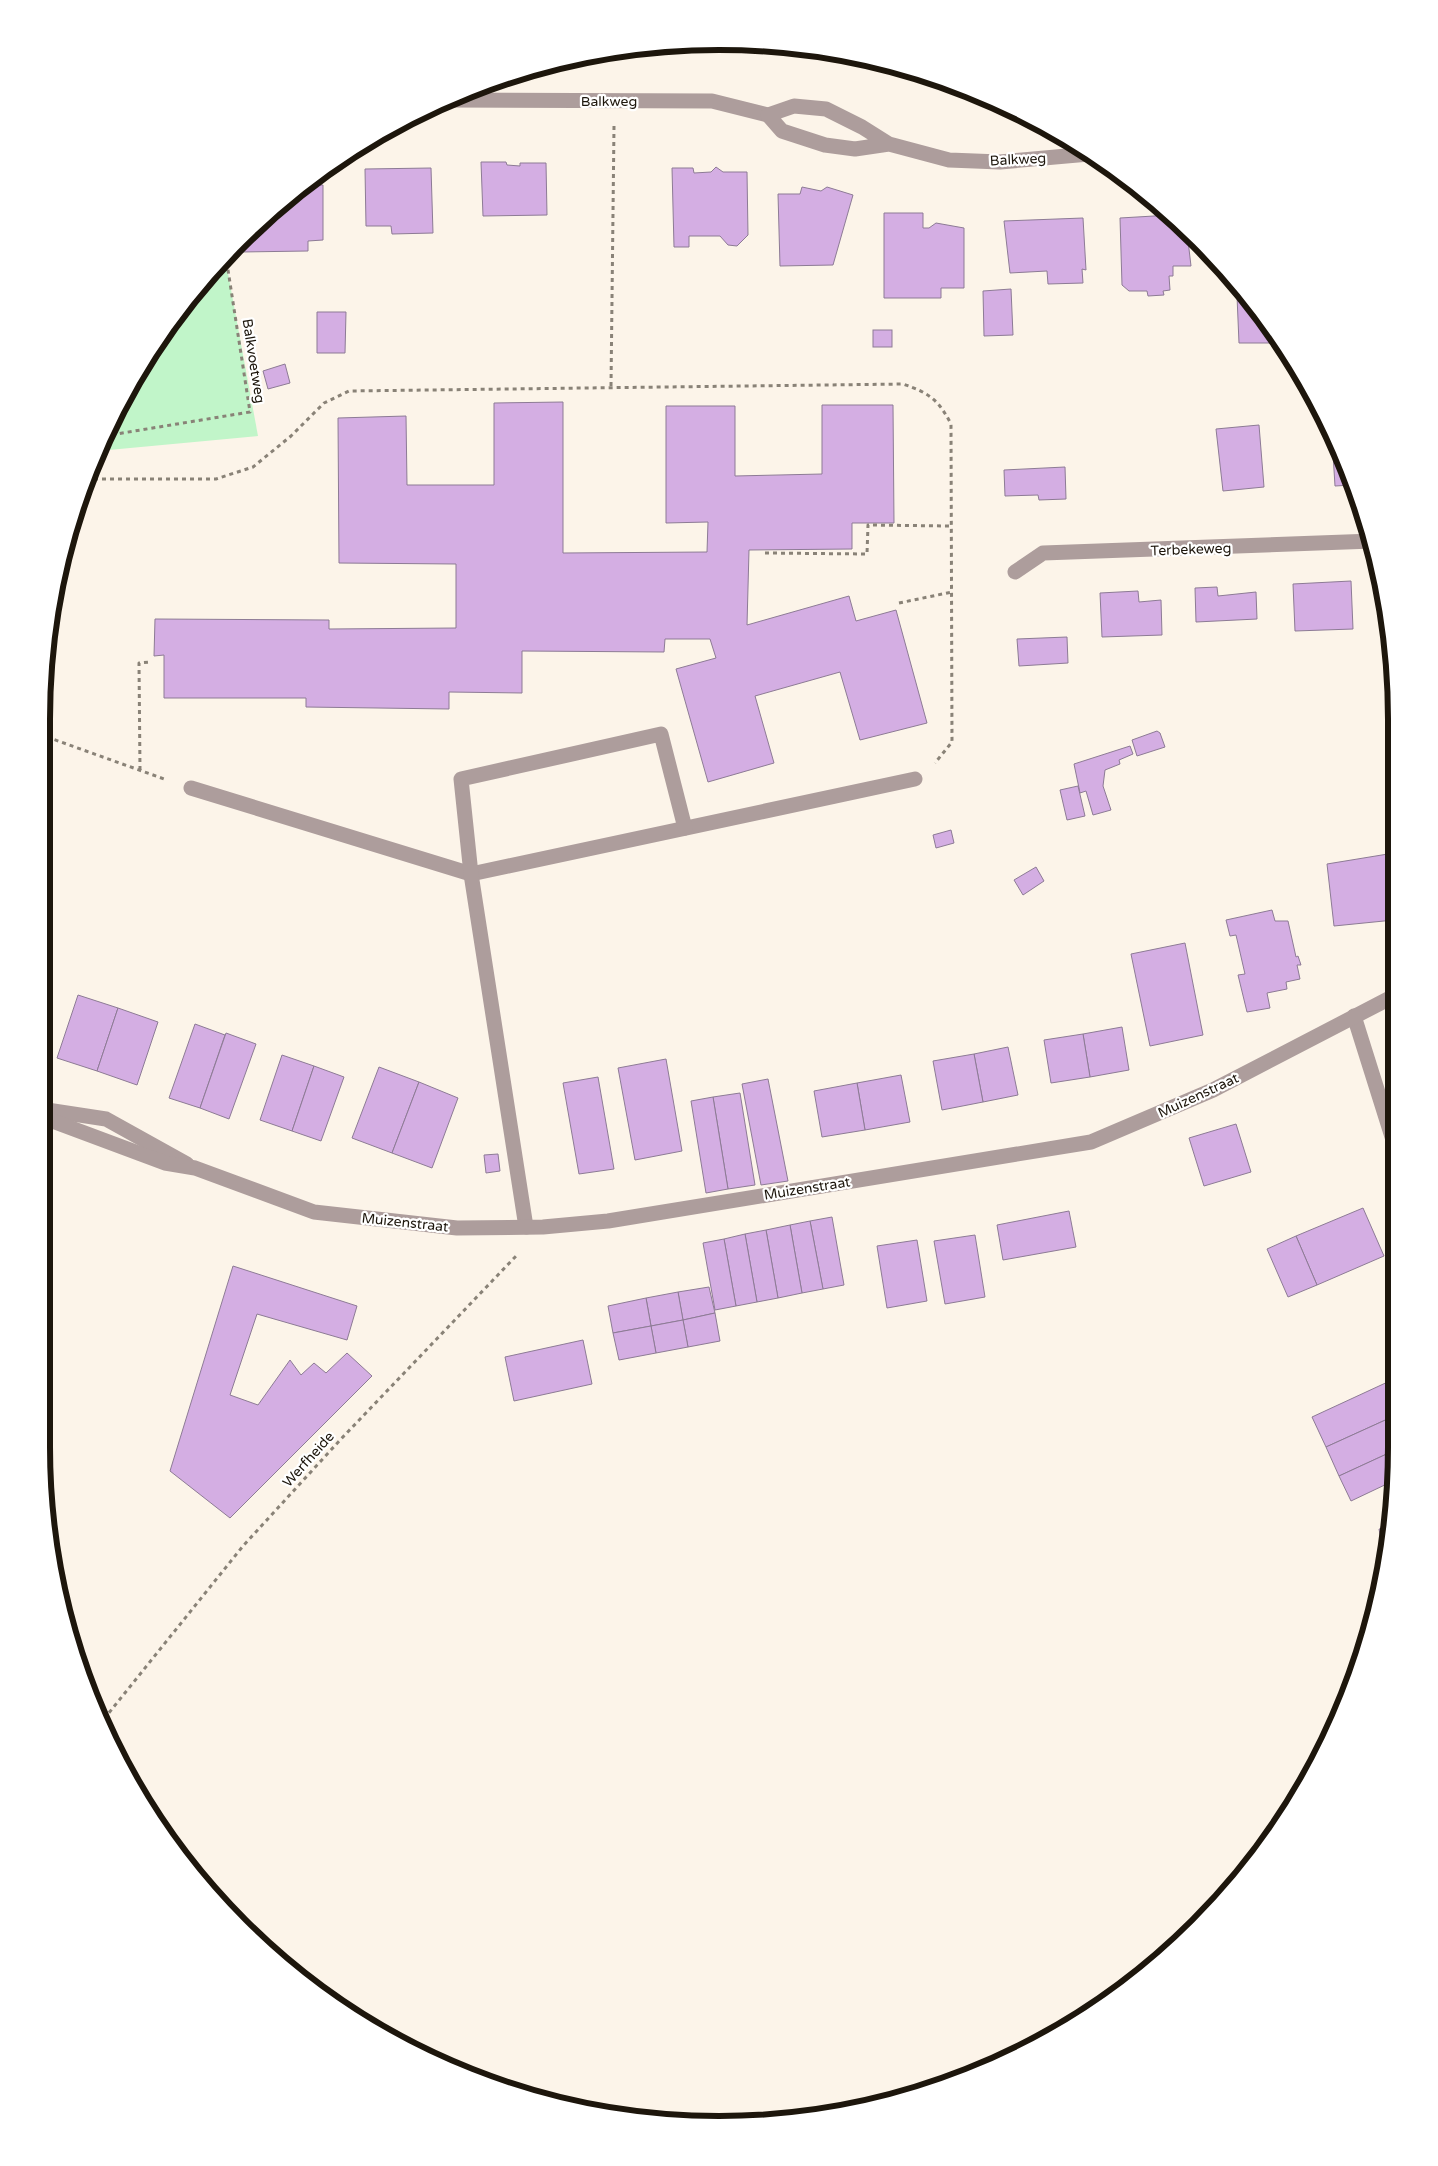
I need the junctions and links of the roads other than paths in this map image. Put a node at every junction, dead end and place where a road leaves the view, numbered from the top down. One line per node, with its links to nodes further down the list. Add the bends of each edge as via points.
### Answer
1 (465, 100): 2 (street, Balkweg, via 712,101)
2 (768, 115): 3 (street, Balkweg, via 782,131 825,145 855,149); 3 (street, Balkweg, via 794,106 826,109)
3 (889, 144): 4 (street, Balkweg, via 950,160 1000,162)
4 (1078, 155)
5 (1364, 541): 6 (street, Terbekeweg, via 1043,553)
6 (1015, 572)
7 (915, 779): 9 (street)
8 (192, 788): 10 (street)
9 (685, 828): 10 (street); 10 (street, via 661,734 461,779)
10 (471, 874): 17 (street)
11 (1388, 999): 12 (street, Muizenstraat)
12 (1354, 1016): 15 (street); 17 (street, Muizenstraat, via 1213,1090 1091,1142 618,1220)
13 (50, 1110): 16 (street, Muizenstraat, via 106,1119)
14 (50, 1120): 16 (street, Muizenstraat, via 165,1163)
15 (1388, 1124)
16 (195, 1168): 17 (street, Muizenstraat, via 314,1212 458,1228)
17 (526, 1227)

